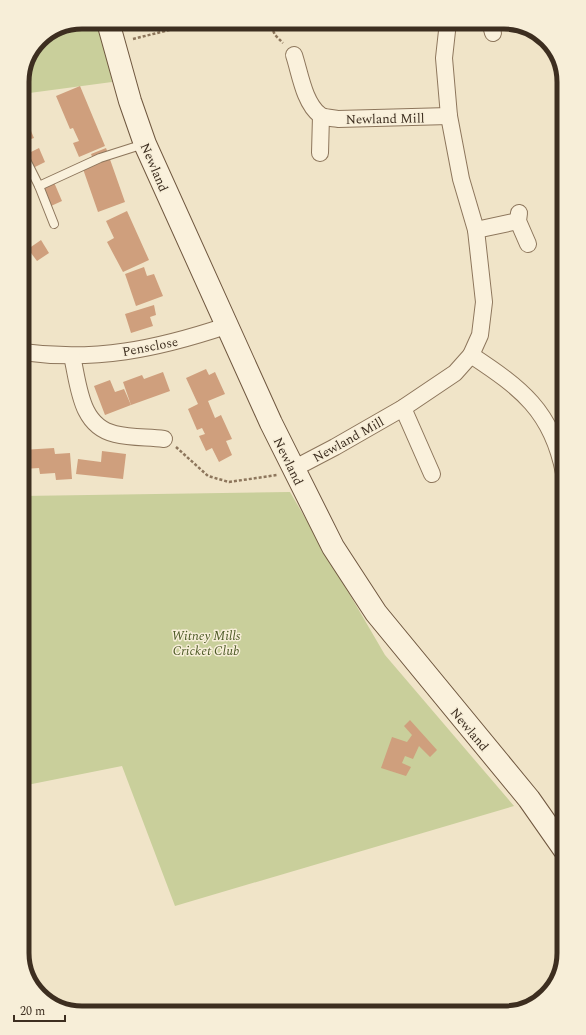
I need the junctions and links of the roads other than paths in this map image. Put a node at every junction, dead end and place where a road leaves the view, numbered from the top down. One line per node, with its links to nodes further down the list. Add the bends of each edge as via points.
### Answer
1 (110, 29): 6 (main road, Newland)
2 (447, 29): 5 (street, Newland Mill, via 444,58)
3 (294, 55): 4 (street, via 306,94)
4 (321, 116): 5 (street, Newland Mill, via 338,119); 7 (street)
5 (449, 116): 11 (street, Newland Mill, via 461,179)
6 (145, 144): 9 (lane, via 100,158); 13 (main road, Newland)
7 (320, 154)
8 (29, 166): 9 (lane)
9 (39, 186): 10 (lane)
10 (54, 224)
11 (476, 230): 12 (street, via 518,217); 15 (street, Newland Mill, via 484,302 480,335)
12 (528, 244)
13 (226, 326): 16 (street, Pensclose, via 160,346); 20 (main road, Newland)
14 (29, 353): 16 (street, Pensclose)
15 (471, 355): 17 (street, Newland Mill, via 455,374); 19 (street, via 513,384 531,402)
16 (72, 356): 18 (street, via 81,398 88,417 98,428 115,434)
17 (403, 408): 20 (street, Newland Mill); 21 (street)
18 (164, 438)
19 (557, 446)
20 (293, 469): 22 (main road, Newland, via 333,547 376,613 529,799)
21 (432, 474)
22 (557, 839)

